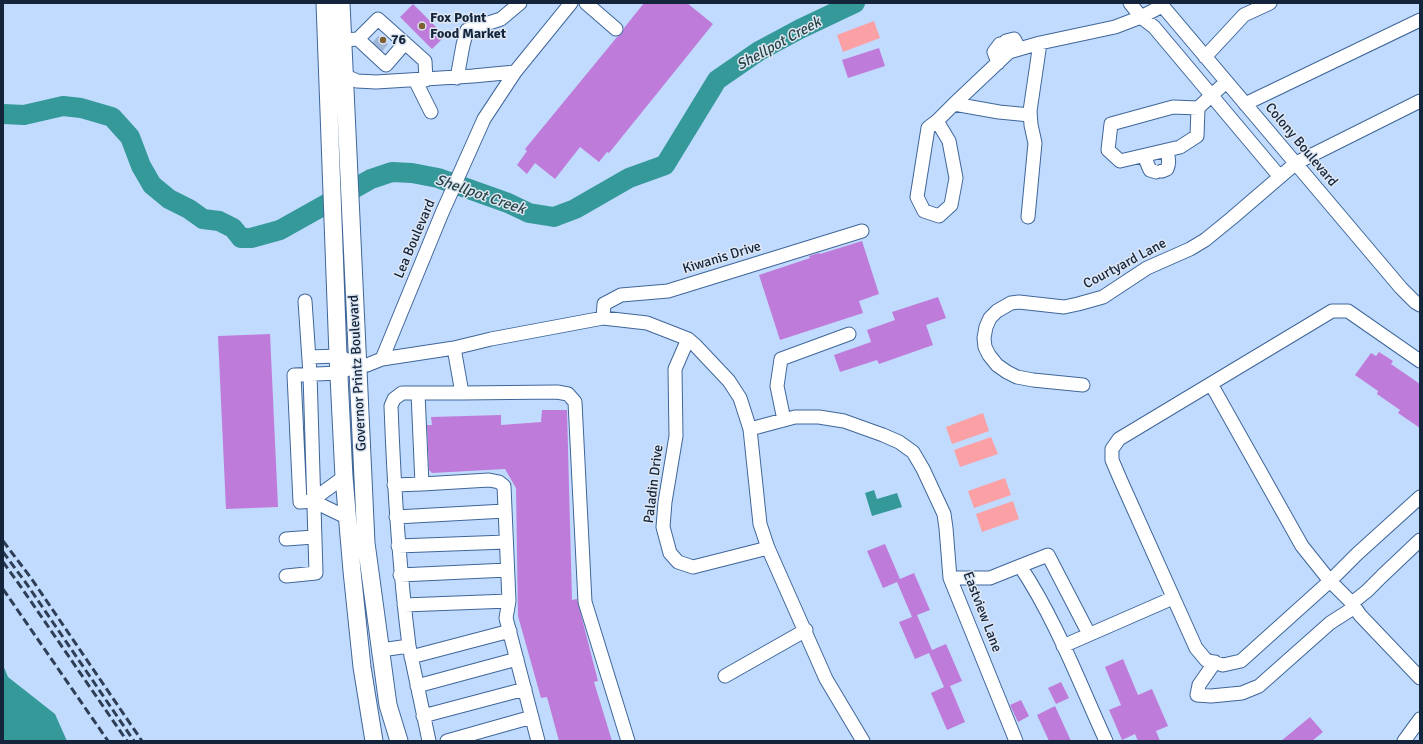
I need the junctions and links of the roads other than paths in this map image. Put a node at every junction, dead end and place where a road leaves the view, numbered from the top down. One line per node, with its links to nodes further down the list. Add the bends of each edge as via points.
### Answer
1 (325, 3): 13 (main road, Governor Printz Boulevard)
2 (341, 3): 12 (main road, Governor Printz Boulevard)
3 (520, 3): 22 (street, via 501,19 467,30)
4 (571, 3): 20 (street, Lea Boulevard)
5 (586, 3): 11 (street)
6 (1130, 3): 9 (street)
7 (1270, 3): 17 (street, via 1244,14)
8 (1161, 4): 9 (street); 17 (street, Colony Boulevard)
9 (1141, 16): 15 (street, via 1115,27); 26 (street, via 1154,27)
10 (1420, 20): 29 (street)
11 (616, 29)
12 (351, 39): 14 (street, via 378,19 390,33); 19 (street, via 374,51); 21 (main road, Governor Printz Boulevard)
13 (326, 40): 21 (main road); 46 (main road, Governor Printz Boulevard)
14 (405, 43): 19 (street); 23 (street, via 425,61)
15 (1040, 43): 16 (street); 32 (street)
16 (1019, 48): 18 (street, via 1009,52); 18 (street, via 1014,39 1003,42 994,52)
17 (1205, 57): 25 (street, Colony Boulevard)
18 (998, 63): 28 (street)
19 (386, 65): 24 (street)
20 (515, 72): 22 (street); 48 (street, Lea Boulevard, via 484,119)
21 (344, 75): 24 (street, via 357,81); 50 (main road, Governor Printz Boulevard)
22 (457, 78): 23 (street)
23 (420, 80): 24 (street); 31 (street)
24 (387, 82)
25 (1226, 82): 26 (street); 29 (street, Colony Boulevard)
26 (1212, 95): 30 (street); 37 (street)
27 (1420, 101): 36 (street, Courtyard Lane)
28 (954, 104): 32 (street, via 999,112); 33 (street)
29 (1245, 104): 36 (street, Colony Boulevard)
30 (1198, 108): 34 (street, via 1196,136 1180,148); 35 (street, via 1173,107 1111,124 1108,150 1120,161)
31 (431, 112)
32 (1030, 114): 38 (street, via 1035,143)
33 (937, 121): 33 (street, via 949,141 956,178 951,205 939,216 924,211 917,197 928,128)
34 (1166, 151): 35 (street); 35 (street, via 1169,165 1167,169 1159,172 1150,170)
35 (1144, 156)
36 (1296, 163): 37 (street, Courtyard Lane); 41 (street, Colony Boulevard, via 1401,288)
37 (1280, 177): 54 (street, Courtyard Lane, via 1205,240 1147,268 1103,297 1064,306 1011,303 996,311 990,318 984,338 989,355 997,365 1017,377)
38 (1028, 217)
39 (862, 231): 42 (street, Kiwanis Drive, via 668,291 621,295 604,304)
40 (305, 301): 47 (street)
41 (1420, 305)
42 (603, 318): 44 (street, via 647,323); 45 (street)
43 (849, 334): 57 (street, via 781,359 777,386)
44 (688, 339): 58 (street, via 729,381 740,398); 72 (street, Paladin Drive, via 675,369 676,436 663,527 670,553 678,562 693,567)
45 (454, 348): 48 (street); 56 (street)
46 (338, 356): 47 (street); 50 (street); 51 (main road, Governor Printz Boulevard)
47 (309, 357): 52 (street)
48 (382, 359): 50 (street, via 367,365)
49 (1420, 361): 53 (street, via 1348,311 1332,311)
50 (358, 365): 51 (street); 87 (main road, Governor Printz Boulevard, via 366,543)
51 (339, 373): 52 (street); 59 (main road, Governor Printz Boulevard)
52 (310, 374): 63 (street); 63 (street, via 294,375 300,502)
53 (1211, 384): 78 (street, via 1302,546); 79 (street, via 1119,438 1112,448 1112,460)
54 (1083, 385)
55 (418, 393): 56 (street); 60 (street); 61 (street, via 402,393 394,399 391,406)
56 (462, 393): 103 (street, via 557,392 568,394 575,402 585,602)
57 (784, 420): 58 (street, Eastview Lane); 77 (street, Eastview Lane, via 812,416 844,421 899,442 913,452 944,514)
58 (750, 429): 72 (street, via 760,524)
59 (344, 477): 63 (street); 66 (main road, Governor Printz Boulevard)
60 (422, 484): 61 (street); 64 (street, via 489,480 499,482 504,486)
61 (394, 485): 65 (street)
62 (1420, 497): 78 (street)
63 (314, 501): 66 (street); 67 (street)
64 (505, 511): 65 (street); 70 (street)
65 (396, 517): 71 (street)
66 (348, 518): 87 (main road, via 356,526 371,642); 98 (main road, Governor Printz Boulevard, via 362,667)
67 (314, 537): 68 (street); 75 (street, via 316,573)
68 (286, 539)
69 (1420, 540): 82 (street)
70 (506, 542): 71 (street); 74 (street)
71 (398, 546): 76 (street)
72 (768, 548): 83 (street)
73 (1020, 566): 77 (street, via 990,578); 85 (street, via 1048,555); 86 (street)
74 (507, 570): 76 (street); 80 (street)
75 (286, 576)
76 (400, 576): 81 (street)
77 (950, 578): 105 (street, Eastview Lane)
78 (1330, 581): 82 (street); 90 (street, via 1241,661 1223,665)
79 (1173, 598): 85 (street); 90 (street, via 1196,648 1206,660)
80 (509, 601): 81 (street); 84 (street, via 506,618)
81 (404, 605): 88 (street)
82 (1353, 605): 90 (street, via 1259,686 1242,693 1197,695 1199,685); 92 (street)
83 (806, 630): 91 (street); 104 (street, via 826,679)
84 (510, 631): 88 (street); 89 (street)
85 (1089, 634): 86 (street)
86 (1063, 646): 106 (street)
87 (381, 650): 88 (street); 99 (main road, Governor Printz Boulevard, via 388,705)
88 (410, 652): 93 (street)
89 (517, 658): 93 (street); 94 (street)
90 (1214, 662)
91 (726, 676)
92 (1420, 678)
93 (417, 686): 95 (street)
94 (525, 689): 95 (street); 96 (street)
95 (424, 716): 100 (street)
96 (532, 717): 101 (street); 102 (street)
97 (1420, 719): 107 (street)
98 (374, 741)
99 (398, 741)
100 (429, 741)
101 (447, 741)
102 (538, 741)
103 (628, 741)
104 (863, 741)
105 (1016, 741)
106 (1106, 741)
107 (1404, 741)

